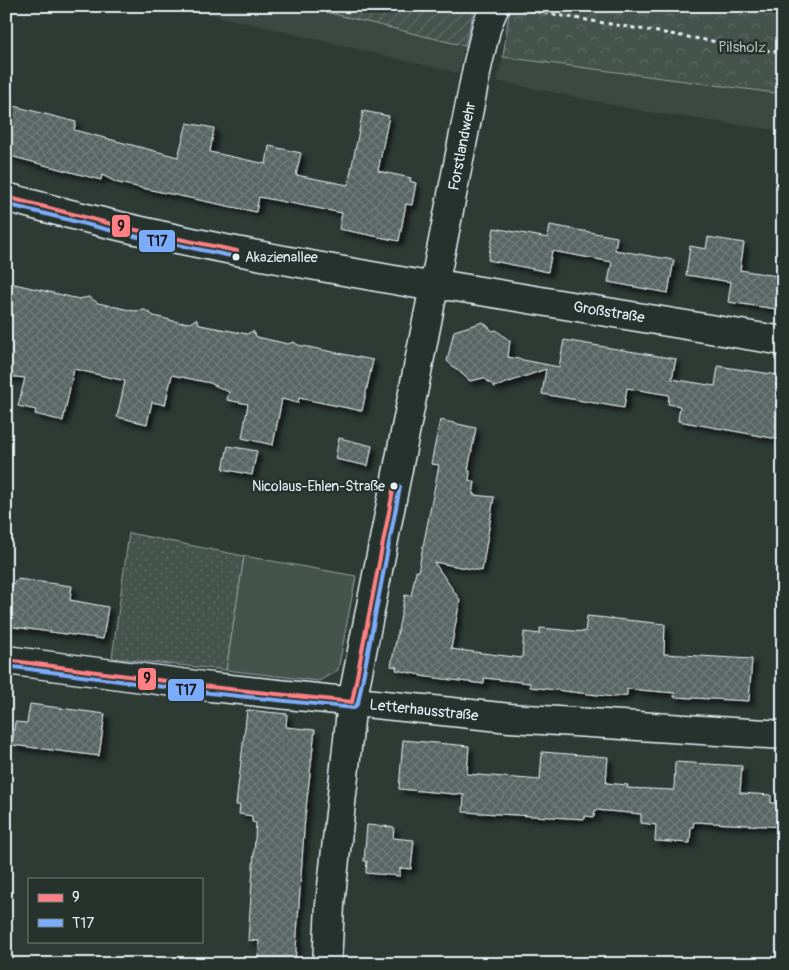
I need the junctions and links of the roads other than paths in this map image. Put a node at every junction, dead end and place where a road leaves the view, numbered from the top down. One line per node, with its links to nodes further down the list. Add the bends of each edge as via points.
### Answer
1 (507, 8): 3 (street, Forstlandwehr, via 487,25)
2 (6, 197): 3 (street, via 131,229)
3 (434, 287): 4 (street, Großstraße, via 450,286); 6 (street)
4 (783, 340)
5 (6, 660): 6 (street, Letterhausstraße)
6 (352, 702): 7 (street, Letterhausstraße, via 510,718); 8 (street, via 330,904)
7 (783, 735)
8 (327, 964)

